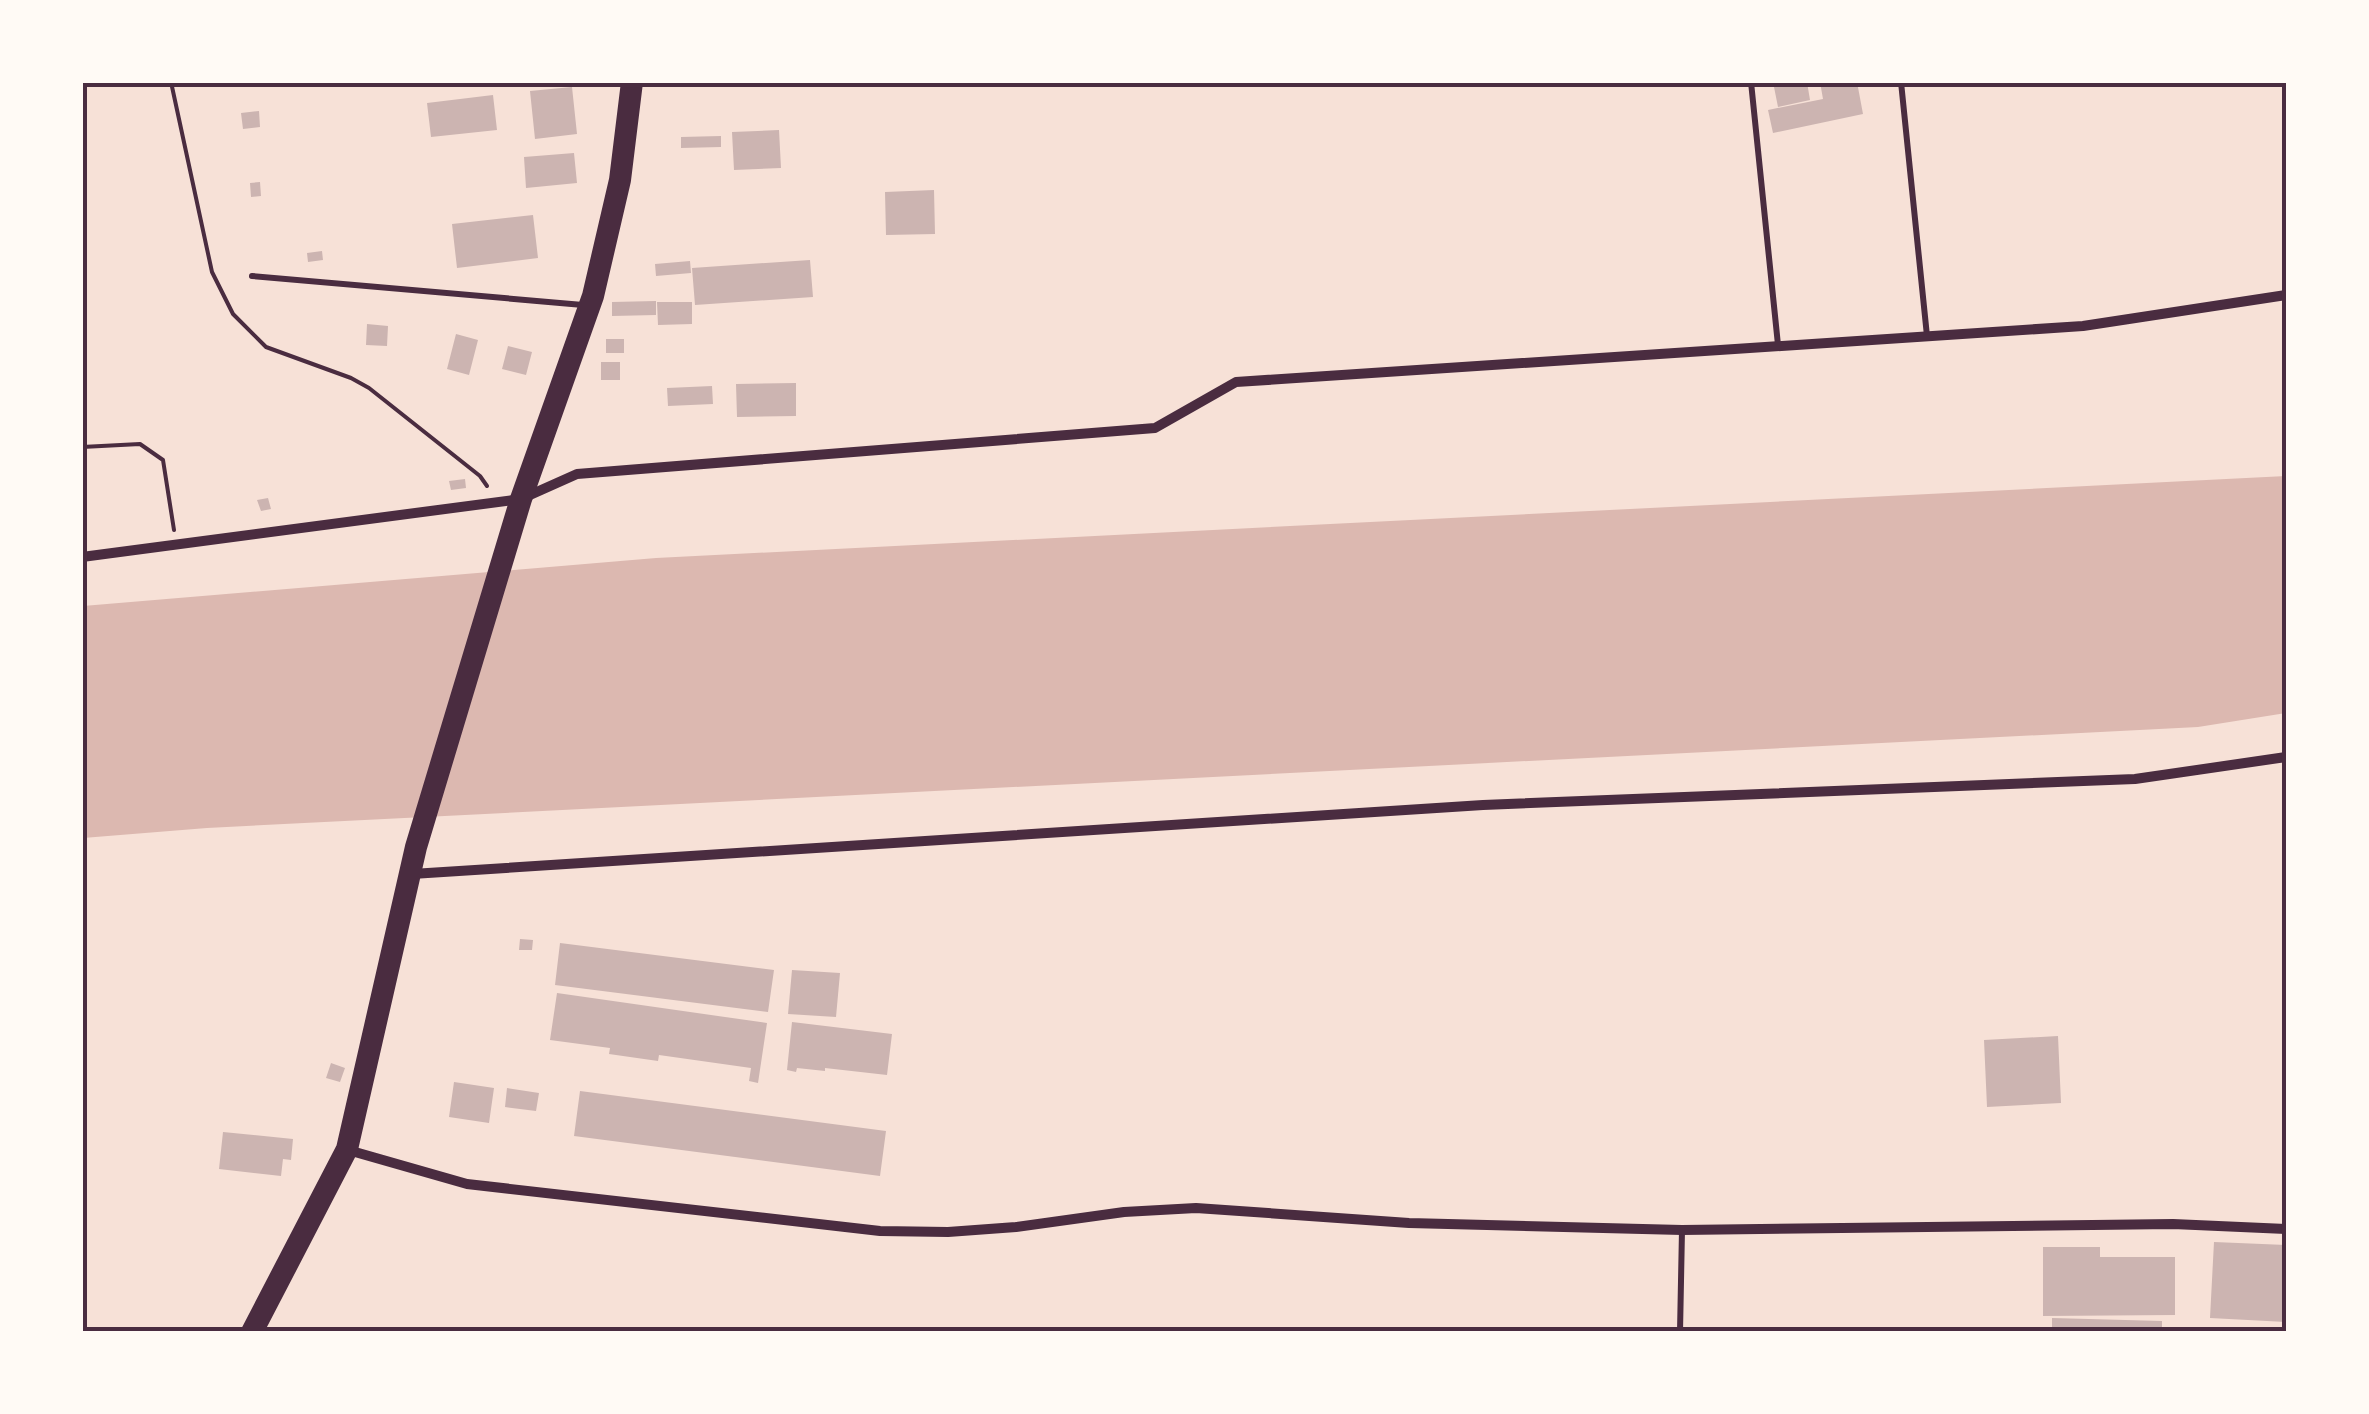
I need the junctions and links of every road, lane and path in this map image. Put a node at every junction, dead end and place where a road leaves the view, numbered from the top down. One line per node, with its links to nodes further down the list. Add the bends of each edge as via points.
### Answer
1 (171, 82): 11 (path, via 212,272 234,314 266,348 369,388)
2 (632, 82): 7 (main road, via 620,180)
3 (1751, 82): 9 (lane)
4 (1901, 82): 8 (lane)
5 (252, 276): 7 (lane)
6 (2286, 295): 8 (street, via 2084,326)
7 (590, 305): 11 (main road)
8 (1928, 338): 9 (street)
9 (1778, 348): 11 (street, via 1236,382 1155,428 577,474)
10 (82, 447): 12 (path, via 140,444 162,460)
11 (510, 501): 12 (street); 15 (main road)
12 (177, 544): 13 (street)
13 (82, 557)
14 (2286, 757): 15 (street, via 2136,780 1483,805)
15 (410, 874): 16 (main road)
16 (347, 1149): 18 (street, via 467,1184 880,1231 999,1228 1196,1208 1409,1223); 19 (main road)
17 (2286, 1229): 18 (street, via 2172,1224)
18 (1682, 1230): 20 (lane)
19 (252, 1332)
20 (1680, 1332)

